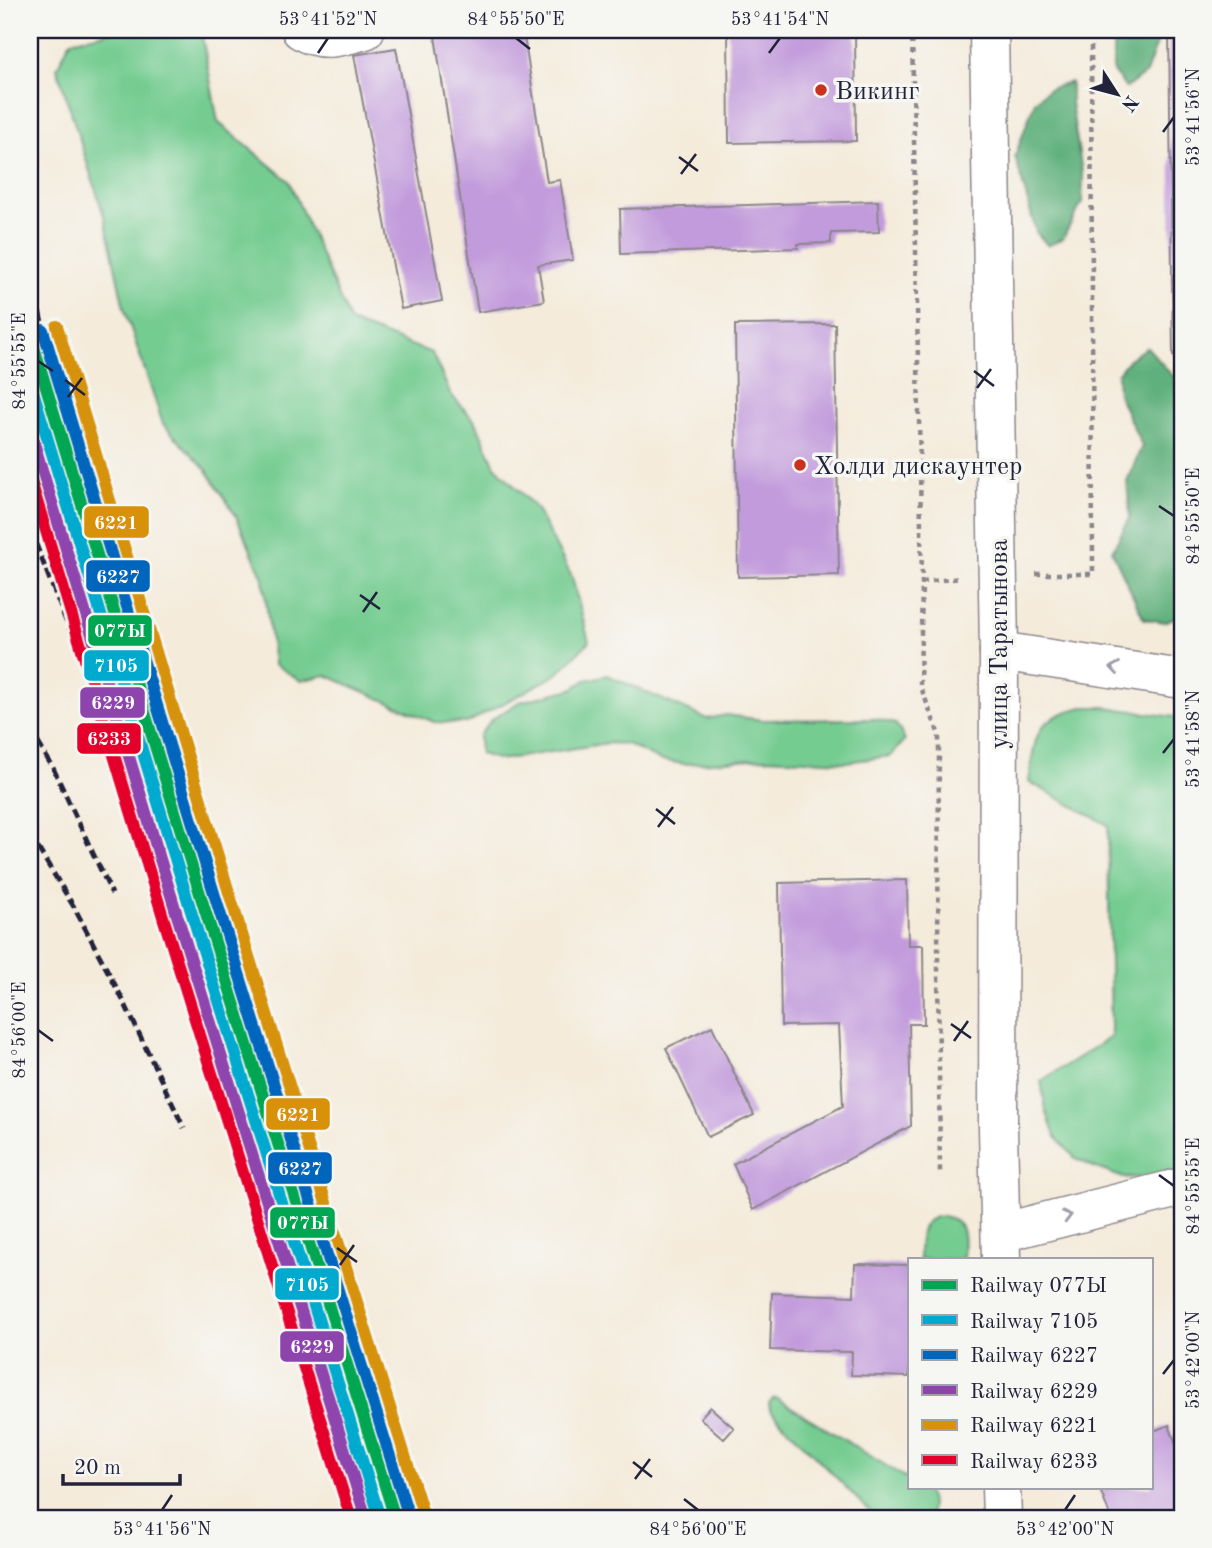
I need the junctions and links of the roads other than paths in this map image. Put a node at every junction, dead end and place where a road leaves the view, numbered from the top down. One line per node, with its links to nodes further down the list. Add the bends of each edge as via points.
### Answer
1 (301, 30): 2 (street, via 311,36 337,38)
2 (365, 30)
3 (989, 30): 4 (street, улица Таратынова)
4 (999, 651): 5 (street, one-way to 4); 7 (street, улица Таратынова)
5 (1182, 679)
6 (1182, 1187): 7 (street, one-way to 6)
7 (1001, 1246)
8 (1001, 1488): 9 (street)
9 (1002, 1518)

